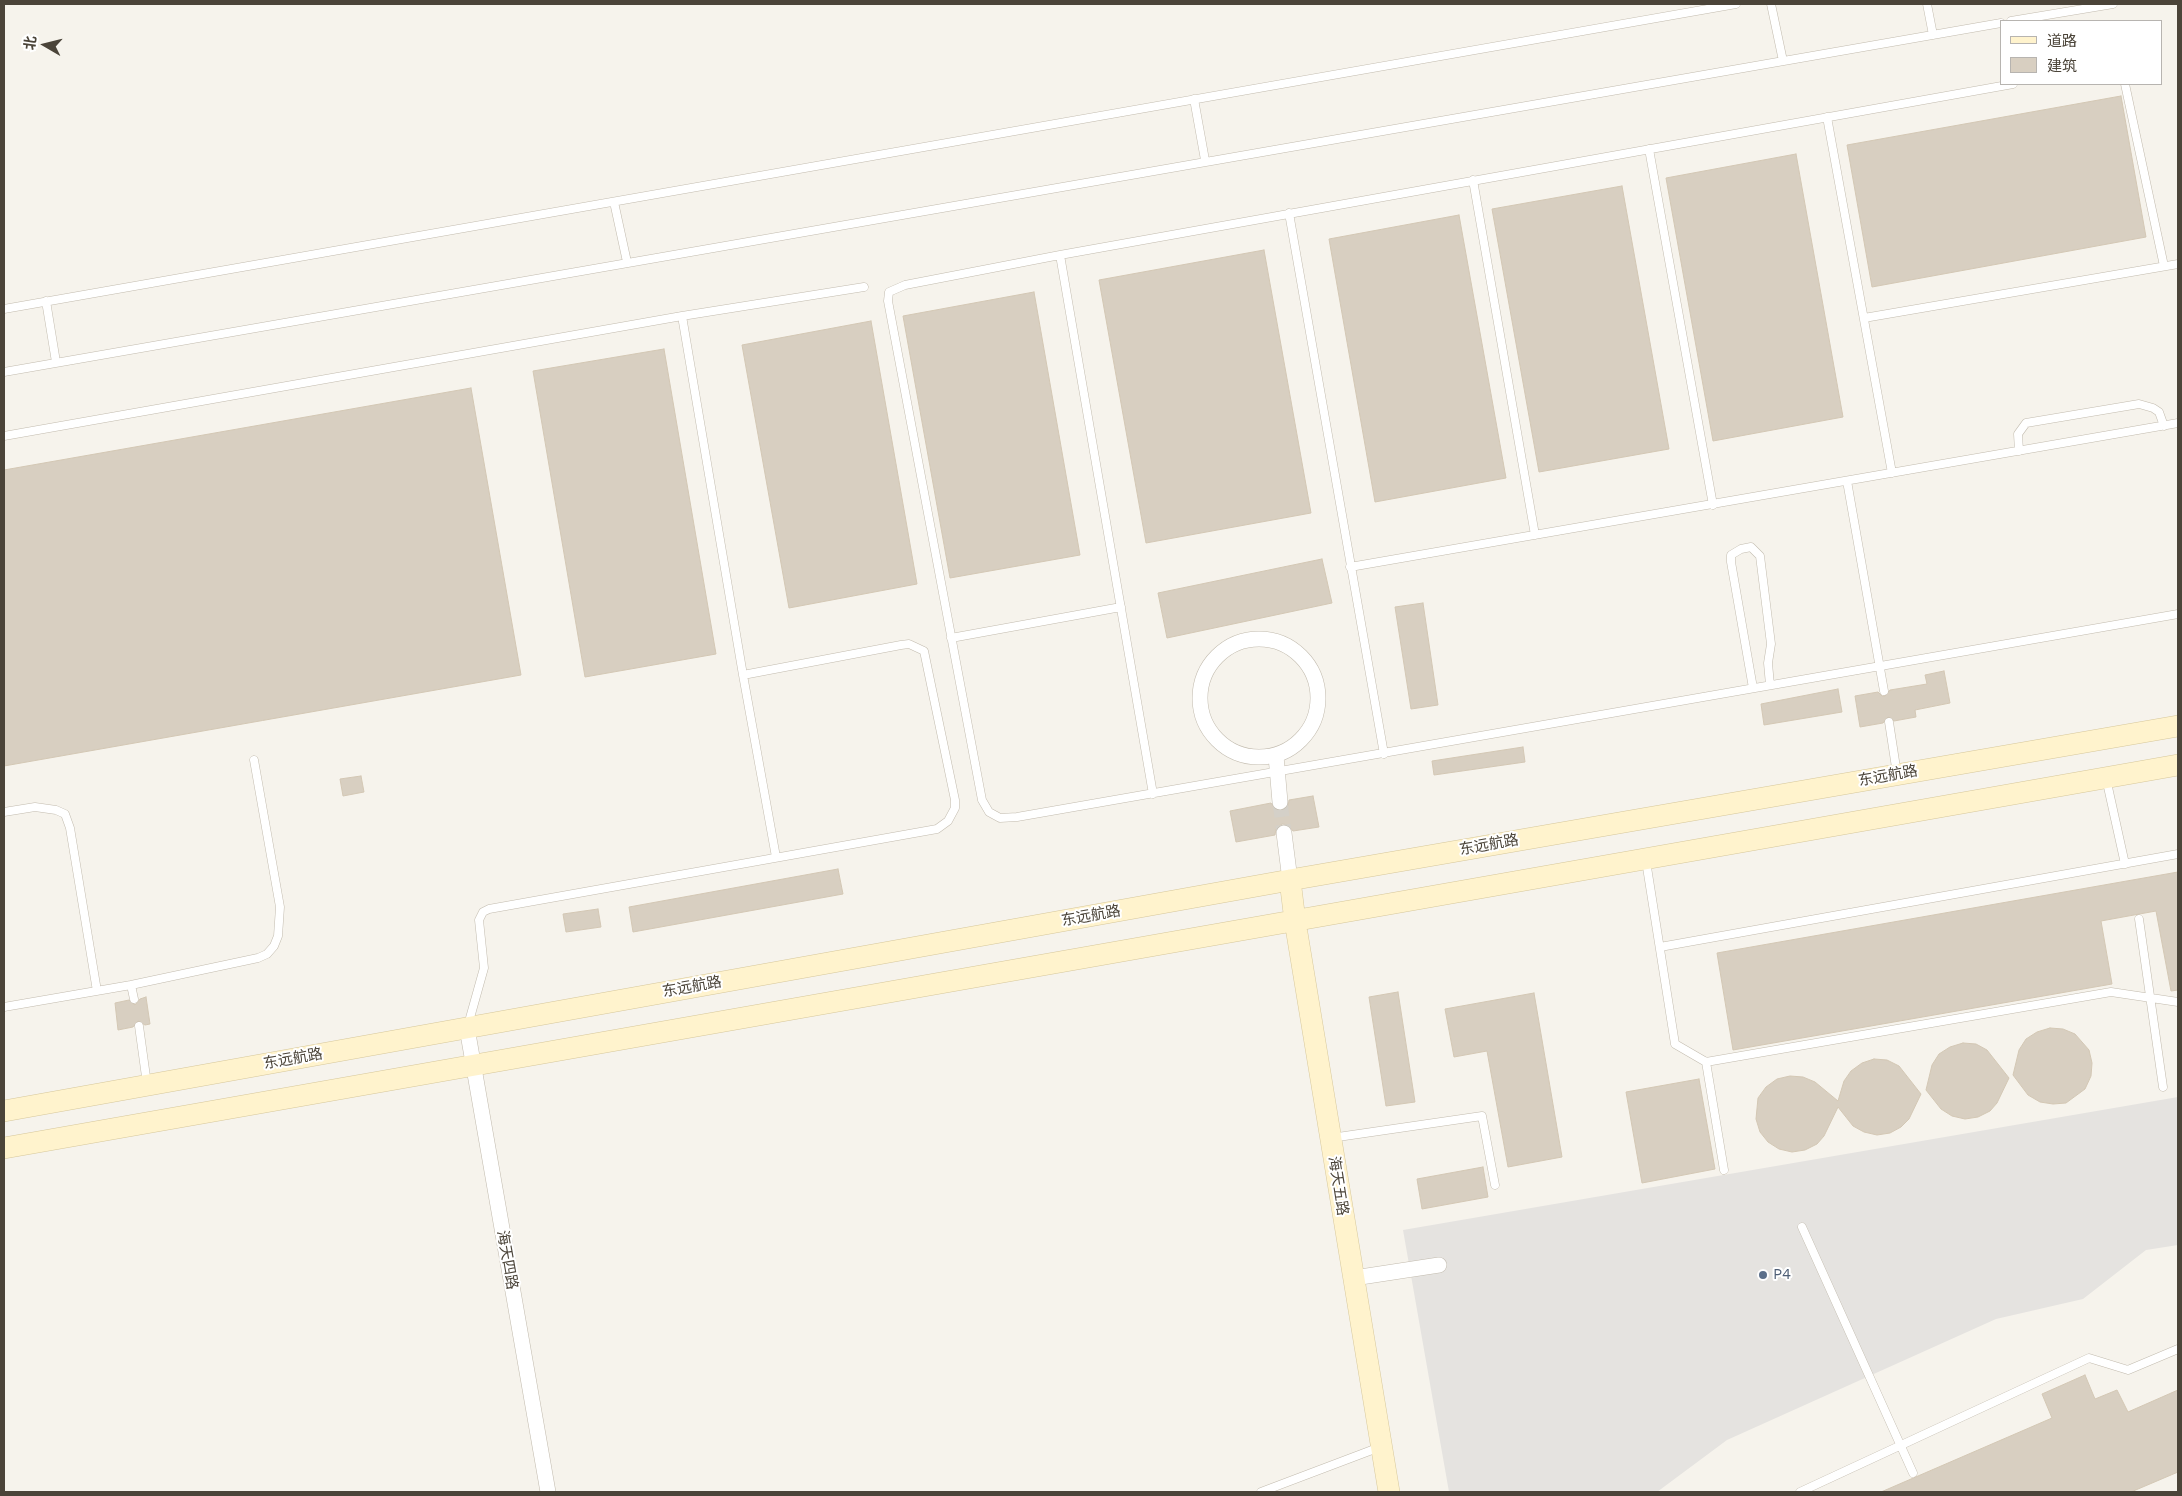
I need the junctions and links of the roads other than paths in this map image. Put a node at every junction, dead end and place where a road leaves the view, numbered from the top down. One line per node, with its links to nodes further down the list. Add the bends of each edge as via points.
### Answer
1 (1736, 4): 11 (lane)
2 (1772, 4): 8 (lane)
3 (1927, 4): 7 (lane)
4 (2113, 4): 5 (lane)
5 (2017, 20)
6 (2000, 23): 7 (lane)
7 (1933, 34): 8 (lane)
8 (1783, 61): 14 (lane)
9 (2007, 85): 12 (lane)
10 (2126, 85): 21 (lane)
11 (1194, 99): 14 (lane); 16 (lane)
12 (1827, 117): 13 (lane); 26 (lane)
13 (1649, 149): 15 (lane); 35 (lane)
14 (1205, 160): 19 (lane)
15 (1473, 180): 17 (lane); 36 (lane)
16 (614, 202): 19 (lane); 23 (lane)
17 (1289, 214): 18 (lane); 37 (lane)
18 (1060, 254): 38 (lane); 40 (lane, via 905,285 889,292 888,301)
19 (627, 262): 27 (lane)
20 (2178, 264): 21 (lane)
21 (2164, 266): 26 (lane)
22 (864, 287): 25 (lane)
23 (46, 301): 24 (lane); 27 (lane)
24 (4, 309)
25 (682, 316): 31 (lane); 42 (lane)
26 (1864, 318): 33 (lane)
27 (56, 362): 28 (lane)
28 (4, 372)
29 (2178, 423): 30 (lane)
30 (2164, 426): 32 (lane); 32 (lane, via 2158,412 2139,404 2026,423 2018,434)
31 (4, 436)
32 (2019, 451): 33 (lane)
33 (1892, 473): 34 (lane)
34 (1847, 481): 35 (lane); 41 (lane)
35 (1713, 505): 36 (lane)
36 (1535, 535): 37 (lane)
37 (1350, 567): 48 (lane)
38 (1121, 606): 40 (lane); 55 (lane)
39 (2178, 614): 41 (lane)
40 (951, 638): 55 (lane, via 978,785 989,812 1000,818 1017,817)
41 (1879, 666): 43 (lane); 45 (lane)
42 (743, 675): 60 (lane); 60 (lane, via 901,645 918,647 926,658 955,800 952,816 937,828)
43 (1770, 685): 44 (lane); 44 (lane, via 1768,663 1771,644 1760,556 1751,548 1741,549 1731,555 1731,562)
44 (1752, 688): 48 (lane)
45 (1884, 691)
46 (1889, 722): 53 (lane)
47 (2178, 726): 53 (street, 东远航路)
48 (1384, 754): 52 (lane)
49 (1276, 756): 49 (street, via 1296,745 1310,728 1318,706 1316,683 1306,663 1289,648 1270,640 1249,640 1229,647 1213,660 1203,679 1200,704 1208,729 1226,748 1250,758); 52 (street)
50 (254, 760): 67 (lane, via 280,907 274,946 258,958)
51 (2178, 766): 54 (street)
52 (1278, 773): 55 (lane); 56 (street)
53 (1898, 775): 63 (street, 东远航路)
54 (2106, 778): 61 (street); 62 (lane)
55 (1153, 794)
56 (1280, 802)
57 (4, 812): 68 (lane, via 35,807 65,814)
58 (1284, 833): 63 (street)
59 (2178, 854): 62 (lane)
60 (776, 857): 74 (lane, via 498,906 483,912 479,920 484,968)
61 (1646, 860): 65 (street); 66 (lane)
62 (2125, 864): 66 (lane)
63 (1290, 880): 65 (street, 海天五路); 74 (street, 东远航路)
64 (2139, 918): 70 (lane)
65 (1295, 921): 76 (street); 80 (street, 海天五路)
66 (1660, 947): 75 (lane, via 1675,1044)
67 (131, 985): 68 (lane); 69 (lane)
68 (97, 991): 72 (lane)
69 (134, 1000)
70 (2152, 1000): 71 (lane); 75 (lane, via 2111,992); 78 (lane)
71 (2178, 1002)
72 (4, 1007)
73 (139, 1026): 77 (lane)
74 (467, 1028): 76 (street, 海天四路); 77 (street, 东远航路)
75 (1706, 1062): 82 (lane)
76 (473, 1066): 81 (street); 91 (street, 海天四路)
77 (148, 1085): 79 (street, 东远航路)
78 (2163, 1087)
79 (4, 1111)
80 (1330, 1138): 83 (lane, via 1482,1116); 86 (street, 海天五路)
81 (4, 1148)
82 (1724, 1170)
83 (1495, 1185)
84 (1802, 1227): 88 (lane)
85 (1439, 1265): 86 (street)
86 (1354, 1278): 89 (street, 海天五路)
87 (2178, 1349): 88 (lane, via 2128,1370 2089,1358)
88 (1901, 1445): 90 (lane); 94 (lane)
89 (1381, 1446): 92 (lane); 93 (street, 海天五路)
90 (1914, 1472)
91 (548, 1492)
92 (1261, 1492)
93 (1389, 1492)
94 (1800, 1492)

